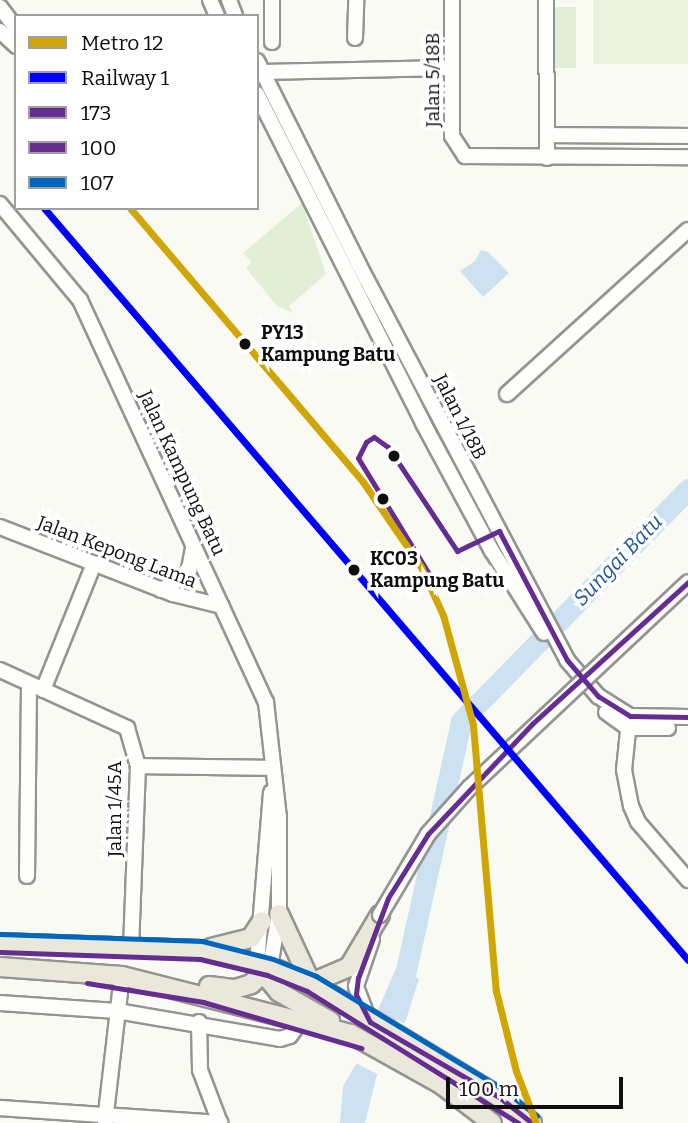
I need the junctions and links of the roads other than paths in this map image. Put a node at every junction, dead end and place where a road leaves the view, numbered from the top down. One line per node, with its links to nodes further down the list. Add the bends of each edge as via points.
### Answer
1 (272, 0): 9 (street)
2 (356, 0): 8 (street)
3 (452, 0): 11 (street, Jalan 5/18B)
4 (546, 0): 14 (street)
5 (0, 7): 6 (street)
6 (14, 25)
7 (0, 31): 10 (street)
8 (355, 38)
9 (272, 42)
10 (14, 44)
11 (452, 68): 12 (street); 17 (street, Jalan 5/18B, via 453,136 465,156)
12 (259, 69): 22 (street, Jalan 1/18B)
13 (259, 98): 24 (street, Jalan 1/18B)
14 (547, 135): 15 (street); 17 (street)
15 (688, 136)
16 (688, 157): 17 (street)
17 (547, 158)
18 (0, 204): 23 (street, Jalan Kampung Batu, via 80,300)
19 (688, 230): 20 (street)
20 (507, 394)
21 (0, 527): 25 (street, Jalan Kepong Lama)
22 (501, 536): 24 (street); 28 (street, Jalan 1/18B)
23 (193, 543): 27 (street, via 188,575); 29 (street, Jalan Kampung Batu)
24 (489, 545): 28 (street, Jalan 1/18B)
25 (94, 564): 27 (street, Jalan Kepong Lama); 31 (street)
26 (688, 582): 41 (street, bridge, via 470,787 428,834)
27 (161, 590): 29 (street, Jalan Kepong Lama, via 200,604)
28 (528, 594): 33 (street, Jalan 1/18B, via 564,661)
29 (222, 606): 36 (street, Jalan Kampung Batu, via 266,702)
30 (0, 670): 31 (street, Jalan 1/45A)
31 (36, 687): 35 (street, Jalan 1/45A, via 123,723); 38 (street)
32 (688, 717): 33 (street)
33 (629, 722): 34 (street); 39 (street, via 624,770 631,806 638,822)
34 (688, 724)
35 (138, 766): 36 (street); 44 (street, Jalan 1/45A)
36 (273, 768): 37 (street, Jalan Kampung Batu)
37 (273, 784): 40 (street, Jalan Kampung Batu, via 279,817); 42 (street, Jalan Kampung Batu)
38 (27, 876)
39 (688, 880)
40 (279, 914): 47 (street, Jalan Kampung Batu); 49 (main road)
41 (380, 915): 49 (main road, via 349,967); 51 (street, via 350,976); 55 (street, via 356,986)
42 (262, 921): 45 (main road, via 243,943); 47 (street, Jalan Kampung Batu)
43 (0, 943): 44 (main road)
44 (131, 946): 45 (main road)
45 (201, 950): 47 (main road)
46 (0, 967): 48 (main road)
47 (263, 969): 48 (main road, via 235,989); 49 (main road); 56 (main road, via 279,992)
48 (122, 976): 52 (street); 53 (main road)
49 (311, 983): 51 (main road)
50 (0, 1003): 52 (street)
51 (342, 1005): 55 (main road); 56 (main road)
52 (117, 1011): 54 (street); 58 (street)
53 (301, 1020): 54 (street, via 290,1036 280,1039); 56 (main road)
54 (199, 1022): 59 (street, via 200,1070)
55 (370, 1022): 61 (main road)
56 (356, 1036): 60 (main road, via 404,1062)
57 (0, 1108): 58 (street)
58 (105, 1119): 59 (street)
59 (220, 1123)
60 (492, 1123)
61 (533, 1123)

